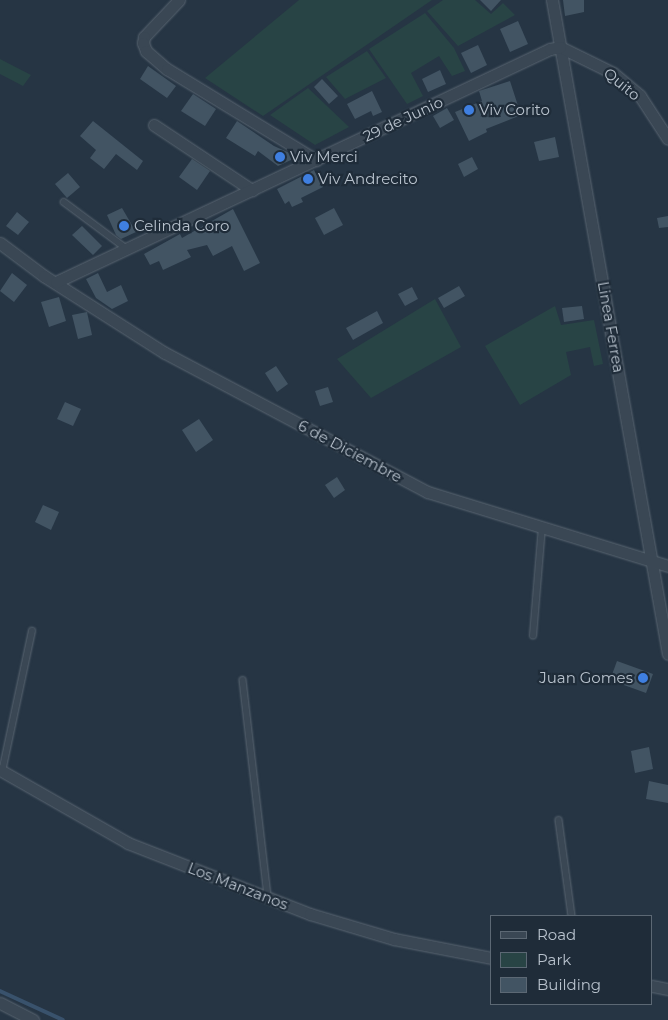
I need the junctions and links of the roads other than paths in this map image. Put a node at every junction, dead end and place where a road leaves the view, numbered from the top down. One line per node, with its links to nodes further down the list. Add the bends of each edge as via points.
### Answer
1 (179, 0): 6 (street, via 144,37 146,51 167,69)
2 (552, 0): 3 (street, Linea Ferrea)
3 (560, 47): 5 (street, Quito, via 613,73 640,96); 6 (street, 29 de Junio); 13 (street, Linea Ferrea)
4 (154, 125): 7 (street)
5 (668, 139)
6 (316, 160): 7 (street, 29 de Junio)
7 (252, 190): 10 (street, 29 de Junio)
8 (64, 202): 10 (lane)
9 (0, 243): 11 (street, 6 de Diciembre)
10 (127, 249): 11 (street, 29 de Junio)
11 (56, 282): 12 (street, 6 de Diciembre, via 165,353 428,492)
12 (542, 527): 13 (street, 6 de Diciembre); 16 (lane)
13 (651, 562): 14 (street, 6 de Diciembre); 17 (street, Linea Ferrea)
14 (668, 566)
15 (32, 631): 19 (lane)
16 (533, 636)
17 (668, 654)
18 (243, 680): 21 (lane)
19 (1, 771): 21 (street, Los Manzanos, via 128,843)
20 (559, 820): 22 (lane)
21 (268, 896): 23 (street, Los Manzanos, via 353,928)
22 (572, 915)
23 (490, 958)
24 (653, 986): 25 (street)
25 (668, 989)
26 (0, 1003): 27 (street)
27 (33, 1020)

